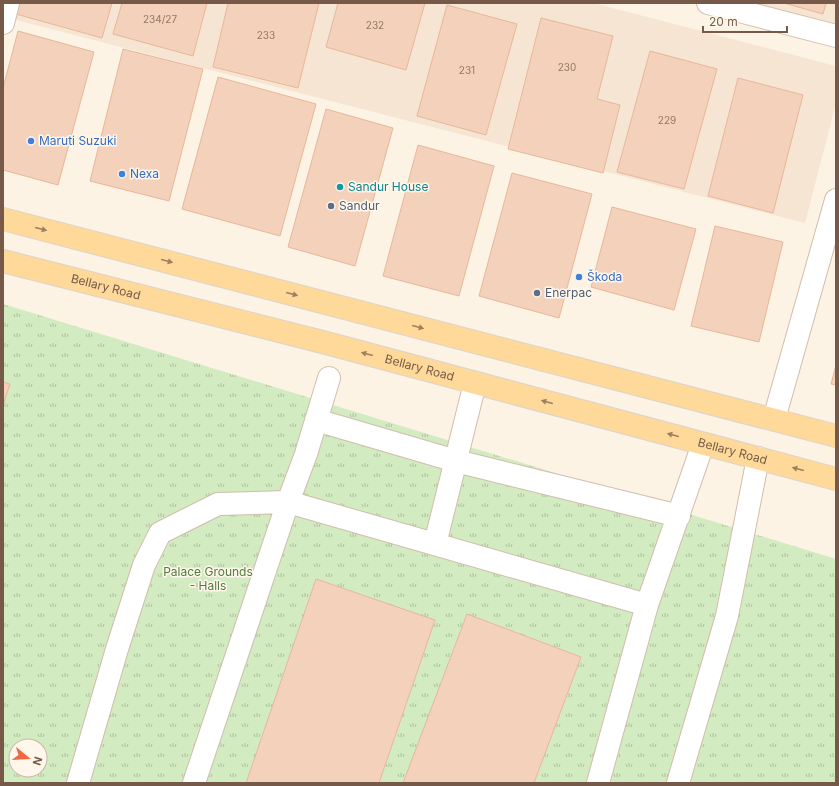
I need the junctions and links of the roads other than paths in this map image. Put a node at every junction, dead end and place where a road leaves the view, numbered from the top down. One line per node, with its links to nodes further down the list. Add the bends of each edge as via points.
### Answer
1 (708, 3): 2 (street)
2 (836, 36)
3 (836, 200): 8 (street)
4 (3, 219): 8 (main road, one-way to 8)
5 (3, 261): 7 (main road, Bellary Road, one-way to 5)
6 (329, 378): 9 (street)
7 (475, 383): 11 (main road, Bellary Road, one-way to 7); 13 (street)
8 (774, 419): 10 (main road)
9 (316, 420): 13 (street); 15 (street)
10 (836, 436)
11 (703, 444): 12 (main road, Bellary Road); 16 (street)
12 (758, 458): 14 (main road, Bellary Road, one-way to 12); 22 (street, via 727,616)
13 (456, 461): 16 (street); 17 (street)
14 (836, 479)
15 (288, 502): 17 (street); 19 (street, via 218,504 160,534 144,565); 20 (street)
16 (679, 516): 18 (street)
17 (435, 544): 18 (street)
18 (647, 605): 21 (street)
19 (78, 783)
20 (194, 783)
21 (598, 783)
22 (678, 783)

